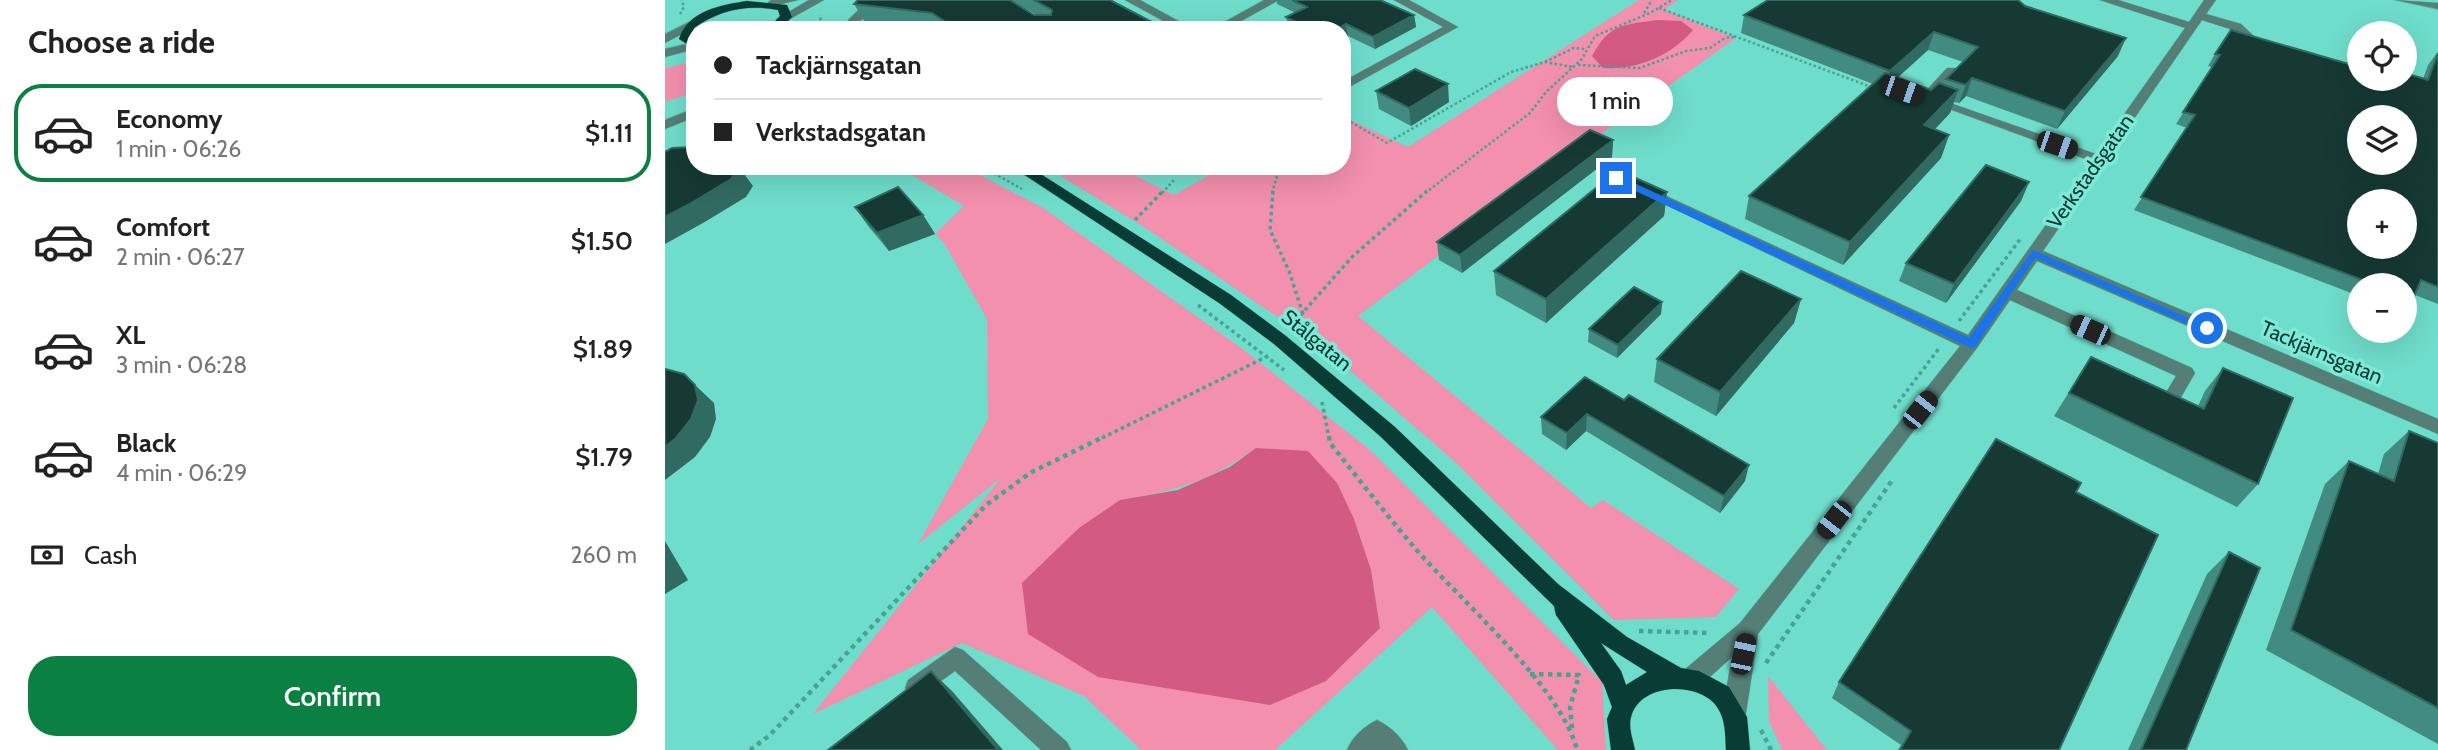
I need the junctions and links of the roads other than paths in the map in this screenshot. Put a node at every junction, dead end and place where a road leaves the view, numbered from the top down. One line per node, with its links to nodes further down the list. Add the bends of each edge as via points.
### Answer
1 (708, 0): 14 (main road)
2 (792, 0): 12 (street)
3 (818, 0): 17 (street)
4 (876, 0): 18 (street)
5 (1131, 0): 19 (street)
6 (1273, 0): 20 (street)
7 (1399, 0): 28 (street, via 1452,27)
8 (2106, 0): 21 (street)
9 (2210, 0): 21 (street, Verkstadsgatan)
10 (2401, 0): 13 (street)
11 (751, 1): 12 (main road); 14 (main road)
12 (773, 3): 16 (main road, via 783,7)
13 (2438, 6)
14 (702, 17): 15 (main road)
15 (696, 21)
16 (781, 21)
17 (787, 21)
18 (855, 21)
19 (1172, 21)
20 (1233, 21)
21 (2195, 21): 25 (street, via 2237,27 2258,44); 31 (street, Verkstadsgatan)
22 (686, 28): 23 (street)
23 (665, 39)
24 (686, 47): 26 (street)
25 (2283, 51)
26 (665, 53)
27 (1951, 71): 31 (street, via 1919,96)
28 (1351, 82)
29 (686, 117): 30 (street)
30 (665, 125)
31 (2098, 159): 34 (street, Verkstadsgatan)
32 (1031, 175): 39 (main road, Stålgatan, via 1225,299 1280,340 1388,432)
33 (1628, 184): 36 (street)
34 (2033, 253): 35 (street, Verkstadsgatan); 38 (street, Tackjärnsgatan)
35 (2006, 292): 36 (street, Verkstadsgatan); 37 (street, via 2186,373)
36 (1971, 344): 40 (street, Verkstadsgatan)
37 (2171, 401)
38 (2438, 427)
39 (1551, 591): 41 (main road, Stålgatan, via 1619,644); 43 (main road, Stålgatan, via 1600,657)
40 (1748, 630): 41 (street, Verkstadsgatan); 44 (street, Verkstadsgatan)
41 (1682, 676): 43 (main road, via 1655,678 1640,686); 44 (main road, Stålgatan, via 1709,685)
42 (900, 699): 45 (street, via 955,657)
43 (1623, 706): 48 (main road, via 1619,720)
44 (1734, 713): 49 (main road)
45 (1059, 750)
46 (1359, 750): 47 (street, via 1377,732)
47 (1396, 750)
48 (1623, 750)
49 (1738, 750)

